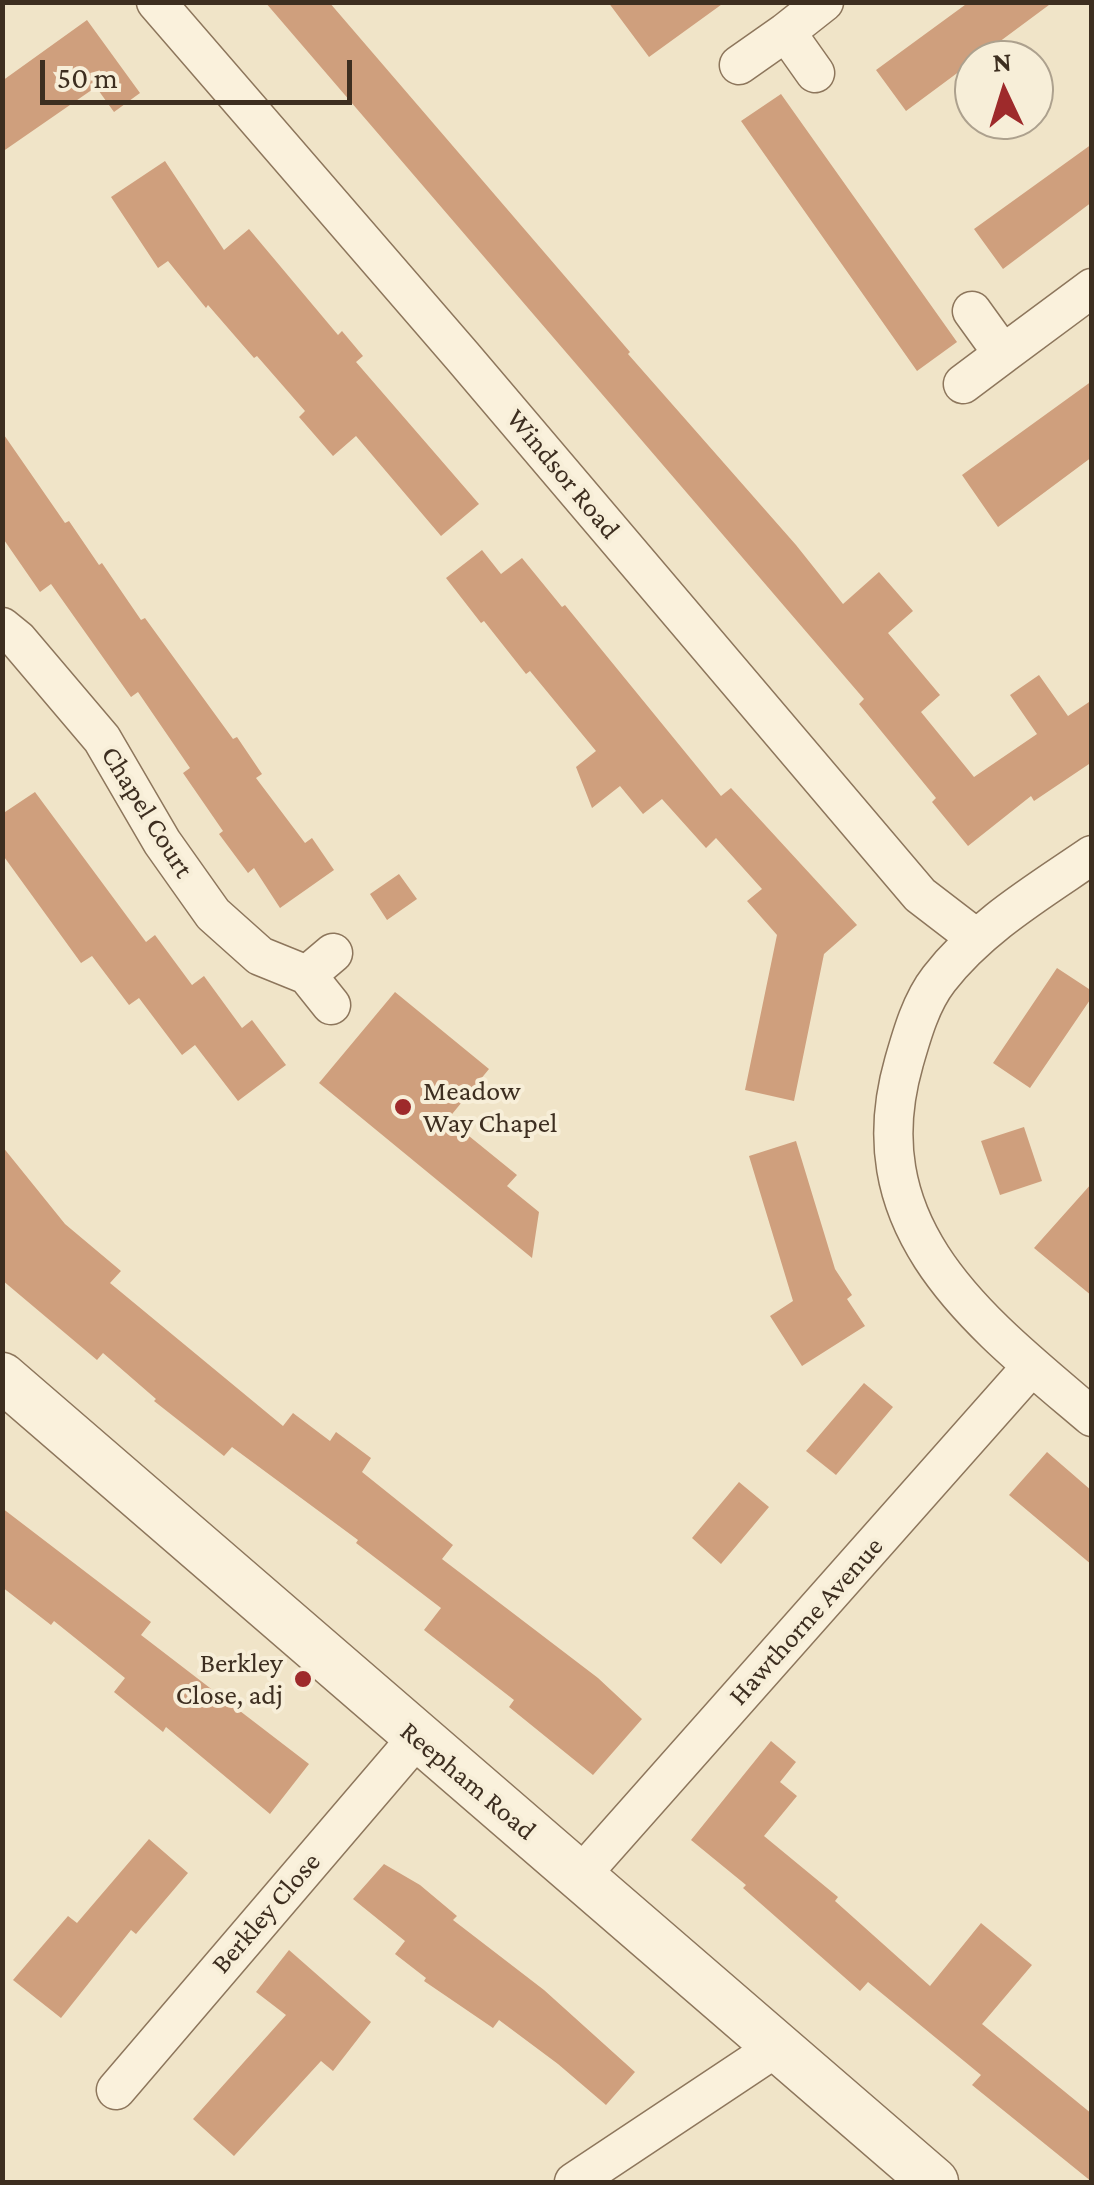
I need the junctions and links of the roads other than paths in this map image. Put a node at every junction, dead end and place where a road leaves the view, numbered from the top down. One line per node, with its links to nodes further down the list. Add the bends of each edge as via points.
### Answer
1 (156, 2): 12 (street, Windsor Road, via 920,895)
2 (824, 2): 3 (street)
3 (786, 32): 4 (street); 5 (street)
4 (739, 66)
5 (815, 74)
6 (1092, 288): 8 (street)
7 (972, 311): 8 (street)
8 (1002, 354): 9 (street)
9 (963, 384)
10 (2, 627): 13 (street, Chapel Court, via 102,739 212,914 260,956 320,964)
11 (1092, 855): 12 (street)
12 (976, 938): 14 (street, via 937,981 914,1026 894,1096 894,1165 915,1234 956,1293)
13 (331, 1005)
14 (1032, 1366): 16 (street); 18 (street, Hawthorne Avenue)
15 (2, 1377): 17 (street, Reepham Road)
16 (1092, 1417)
17 (417, 1738): 18 (street, Reepham Road); 20 (street, Berkley Close)
18 (580, 1876): 19 (street, Reepham Road)
19 (777, 2047): 21 (street); 22 (street, Reepham Road)
20 (116, 2090)
21 (574, 2182)
22 (934, 2182)

